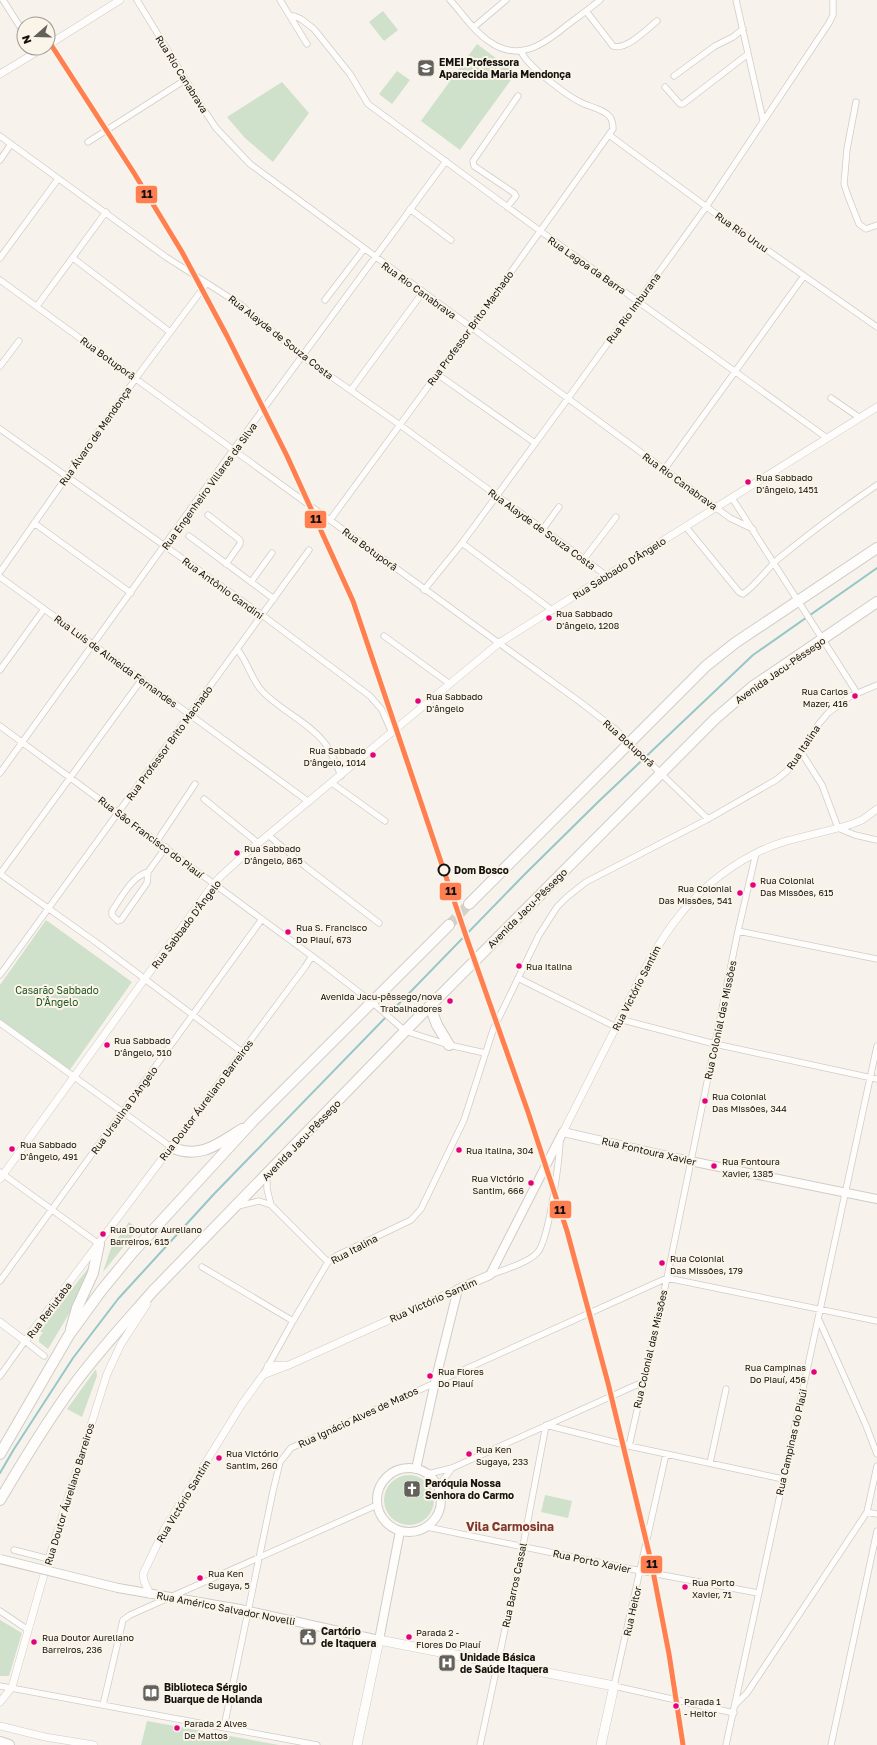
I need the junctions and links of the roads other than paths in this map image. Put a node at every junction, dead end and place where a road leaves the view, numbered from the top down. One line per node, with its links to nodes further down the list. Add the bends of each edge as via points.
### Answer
1 (3, 0): 12 (street)
2 (120, 0): 16 (street)
3 (136, 0): 23 (street, Rua Rio Canabrava)
4 (280, 0): 11 (street)
5 (450, 0): 14 (street)
6 (506, 0): 14 (street)
7 (600, 0): 10 (street)
8 (736, 0): 15 (street)
9 (833, 0): 27 (street, Rua Rio Imburana, via 833,15 829,23)
10 (586, 11): 13 (street, via 617,48 626,46); 18 (street, via 538,47)
11 (290, 16): 17 (street); 33 (street, Rua Lagoa da Barra, via 297,17 314,29 350,74 368,104)
12 (16, 20)
13 (658, 21)
14 (474, 27): 18 (street, via 496,46)
15 (743, 29): 19 (street); 22 (street)
16 (56, 40)
17 (306, 44)
18 (521, 51): 28 (street, via 526,60 550,81 576,99 610,117 613,128)
19 (748, 54): 24 (street, via 683,104 676,102); 27 (street)
20 (26, 56): 21 (street)
21 (0, 74)
22 (674, 76)
23 (185, 80): 30 (street); 42 (street, Rua Rio Canabrava, via 216,128 250,164)
24 (665, 87)
25 (518, 96): 36 (street, via 473,160 474,166 514,193 516,196)
26 (856, 102): 39 (street, via 844,184 859,224 866,229)
27 (763, 120): 35 (street, Rua Rio Imburana)
28 (609, 135): 35 (street, Rua Rio Uruu); 40 (street, Rua Professor Brito Machado)
29 (0, 136): 31 (street, Rua Alayde de Souza Costa)
30 (88, 142)
31 (11, 144): 32 (street); 34 (street, Rua Alayde de Souza Costa)
32 (0, 160)
33 (446, 161): 36 (street, Rua Lagoa da Barra); 37 (street, Rua Engenheiro Villares da Silva)
34 (58, 179): 38 (street, Rua Alayde de Souza Costa); 43 (street)
35 (706, 206): 46 (street, Rua Rio Uruu); 51 (street, Rua Rio Imburana)
36 (507, 207): 40 (street, Rua Lagoa da Barra)
37 (410, 209): 41 (street); 45 (street, Rua Engenheiro Villares da Silva)
38 (106, 212): 44 (street); 48 (street, Rua Alayde de Souza Costa, via 166,257)
39 (877, 225)
40 (540, 231): 51 (street, Rua Lagoa da Barra); 54 (street, Rua Professor Brito Machado)
41 (451, 240)
42 (364, 249): 45 (street, Rua Rio Canabrava); 50 (street)
43 (0, 258)
44 (73, 258): 52 (street); 55 (street)
45 (376, 258): 49 (street, Rua Rio Canabrava); 57 (street, Rua Engenheiro Villares da Silva)
46 (804, 276): 53 (street, Rua Rio Uruu); 59 (street)
47 (0, 280): 52 (street, Rua Botuporã)
48 (207, 282): 55 (street, Rua Álvaro de Mendonça); 57 (street, Rua Alayde de Souza Costa, via 252,313)
49 (423, 292): 54 (street, Rua Rio Canabrava); 62 (street)
50 (325, 300)
51 (638, 301): 59 (street, Rua Lagoa da Barra); 64 (street, Rua Rio Imburana)
52 (37, 306): 61 (street, Rua Botuporã)
53 (877, 327)
54 (471, 328): 60 (street, Rua Professor Brito Machado); 64 (street, Rua Rio Canabrava)
55 (170, 332): 61 (street, Rua Álvaro de Mendonça)
56 (20, 341): 58 (street)
57 (303, 357): 62 (street, Rua Alayde de Souza Costa); 71 (street, Rua Engenheiro Villares da Silva)
58 (0, 366)
59 (734, 372): 69 (street, Rua Lagoa da Barra); 72 (street)
60 (437, 374): 67 (street, Rua Professor Brito Machado); 70 (street)
61 (136, 378): 71 (street, Rua Botuporã); 73 (street, Rua Álvaro de Mendonça)
62 (351, 390): 67 (street, Rua Alayde de Souza Costa)
63 (831, 398): 66 (street)
64 (567, 399): 70 (street, Rua Rio Imburana); 72 (street, Rua Rio Canabrava)
65 (877, 408): 66 (street, Rua Sabbado D'Ângelo)
66 (860, 418): 69 (street, Rua Sabbado D'Ângelo)
67 (400, 425): 75 (street, Rua Alayde de Souza Costa); 81 (street, Rua Professor Brito Machado)
68 (0, 429): 73 (street, Rua Antônio Gandini)
69 (827, 438): 76 (street, Rua Sabbado D'Ângelo)
70 (536, 443): 75 (street, Rua Rio Imburana)
71 (233, 450): 81 (street, Rua Botuporã); 88 (street, Rua Engenheiro Villares da Silva)
72 (664, 470): 78 (street, Rua Rio Canabrava)
73 (66, 477): 82 (street, Rua Álvaro de Mendonça); 88 (street, Rua Antônio Gandini)
74 (877, 485): 93 (street)
75 (497, 496): 84 (street, Rua Alayde de Souza Costa); 87 (street, Rua Rio Imburana)
76 (732, 498): 78 (street, Rua Sabbado D'Ângelo); 85 (street)
77 (559, 507): 84 (street)
78 (718, 508): 83 (street, Rua Sabbado D'Ângelo); 85 (street, Rua Rio Canabrava, via 730,518)
79 (208, 515): 94 (street, via 240,540 240,544)
80 (616, 517): 92 (street)
81 (330, 520): 99 (street, Rua Botuporã)
82 (34, 523): 95 (street, Rua Álvaro de Mendonça); 100 (street)
83 (686, 527): 93 (street, via 743,594); 96 (street, Rua Sabbado D'Ângelo)
84 (543, 529): 92 (street, Rua Alayde de Souza Costa)
85 (753, 529): 93 (street)
86 (189, 536): 94 (street)
87 (462, 543): 99 (street, Rua Rio Imburana); 105 (street)
88 (165, 546): 100 (street, Rua Engenheiro Villares da Silva); 106 (street, Rua Antônio Gandini)
89 (877, 548): 103 (highway)
90 (309, 550): 101 (street, Rua Professor Brito Machado)
91 (272, 553): 98 (street)
92 (584, 559): 96 (street, Rua Alayde de Souza Costa)
93 (775, 562): 103 (street)
94 (226, 564): 98 (street)
95 (0, 572)
96 (607, 576): 105 (street, Rua Sabbado D'Ângelo)
97 (0, 577): 104 (street, Rua Luís de Almeida Fernandes)
98 (251, 582): 101 (street)
99 (424, 590): 109 (street, Rua Botuporã)
100 (131, 593): 110 (street, Rua Engenheiro Villares da Silva)
101 (274, 599): 106 (street, Rua Professor Brito Machado)
102 (877, 602): 108 (highway, Avenida Jacu-Pêssego)
103 (800, 604): 108 (street); 121 (highway, via 735,643 706,666)
104 (44, 609): 110 (street, Rua Luís de Almeida Fernandes); 112 (street)
105 (552, 610): 109 (street, Rua Sabbado D'Ângelo)
106 (262, 615): 111 (street, Rua Professor Brito Machado); 119 (street, Rua Antônio Gandini, via 370,696 382,710)
107 (384, 636): 114 (street)
108 (822, 637): 116 (street); 123 (highway, Avenida Jacu-Pêssego, via 730,704)
109 (499, 643): 114 (street, Rua Sabbado D'Ângelo); 121 (street, Rua Botuporã, via 580,702)
110 (93, 644): 113 (street, Rua Luís de Almeida Fernandes); 120 (street, Rua Engenheiro Villares da Silva)
111 (237, 649): 117 (street, Rua Professor Brito Machado); 125 (street, via 263,692 325,743)
112 (0, 670)
113 (142, 679): 117 (street, Rua Luís de Almeida Fernandes); 126 (street)
114 (450, 684): 119 (street, Rua Sabbado D'Ângelo)
115 (877, 685): 116 (street, Rua Italina)
116 (858, 693): 122 (street, Rua Italina, via 828,713)
117 (189, 714): 130 (street, Rua Luís de Almeida Fernandes); 132 (street, Rua Professor Brito Machado)
118 (0, 726): 120 (street, Rua São Francisco do Piauí)
119 (392, 733): 125 (street, Rua Sabbado D'Ângelo)
120 (23, 742): 124 (street, Rua Engenheiro Villares da Silva); 126 (street, Rua São Francisco do Piauí)
121 (629, 742): 123 (street, Rua Botuporã); 145 (highway)
122 (801, 752): 133 (street, Rua Italina, via 787,771 776,780); 135 (street, via 822,785)
123 (658, 770): 133 (street, Rua Botuporã); 157 (highway, Avenida Jacu-Pêssego)
124 (0, 772)
125 (341, 776): 127 (street, Rua Sabbado D'Ângelo)
126 (70, 777): 132 (street, Rua São Francisco do Piauí); 143 (street)
127 (332, 783): 130 (street, Rua Sabbado D'Ângelo); 134 (street)
128 (195, 784): 138 (street)
129 (204, 799): 139 (street)
130 (308, 802): 136 (street, Rua Sabbado D'Ângelo)
131 (877, 810): 135 (street, Rua Victório Santim, via 862,820)
132 (118, 812): 138 (street, Rua São Francisco do Piauí); 146 (street, Rua Professor Brito Machado)
133 (708, 819): 154 (street, Rua Italina, via 592,878 567,897 543,926)
134 (385, 822)
135 (838, 828): 137 (street); 141 (street, Rua Victório Santim)
136 (268, 835): 139 (street, Rua Sabbado D'Ângelo); 148 (street)
137 (877, 840)
138 (157, 841): 140 (street, Rua São Francisco do Piauí)
139 (258, 843): 144 (street, Rua Sabbado D'Ângelo)
140 (166, 847): 142 (street); 144 (street, Rua São Francisco do Piauí)
141 (756, 853): 150 (street, Rua Colonial das Missões); 159 (street, Rua Victório Santim, via 721,874 680,914 654,950)
142 (148, 872): 142 (street, via 147,883 118,921 112,915 112,911 136,878)
143 (0, 874): 146 (street)
144 (214, 884): 147 (street, Rua São Francisco do Piauí); 155 (street, Rua Sabbado D'Ângelo)
145 (469, 904)
146 (48, 908): 153 (street, Rua Professor Brito Machado); 155 (street)
147 (262, 920): 151 (street, Rua São Francisco do Piauí); 158 (street, Rua Ursulina D'Angelo)
148 (379, 923)
149 (449, 925): 156 (highway)
150 (738, 931): 152 (street); 163 (street, Rua Colonial das Missões)
151 (312, 956): 156 (street, Rua São Francisco do Piauí); 166 (street, Rua Doutor Áureliano Barreiros)
152 (877, 959)
153 (0, 975)
154 (518, 978): 161 (street); 167 (street, Rua Italina)
155 (145, 979): 158 (street); 168 (street, Rua Sabbado D'Ângelo)
156 (376, 1006): 162 (street, Rua São Francisco do Piauí); 172 (highway)
157 (430, 1006): 162 (highway, Avenida Jacu-Pêssego); 164 (highway, via 437,1025)
158 (194, 1015): 166 (street); 171 (street, Rua Ursulina D'Angelo)
159 (619, 1019): 161 (street, Rua Victório Santim); 163 (street)
160 (0, 1023): 168 (street)
161 (616, 1027): 173 (street, Rua Victório Santim)
162 (402, 1029): 164 (street, Rua São Francisco do Piauí); 176 (highway, Avenida Jacu-Pêssego)
163 (715, 1044): 169 (street); 175 (street, Rua Colonial das Missões)
164 (449, 1045): 167 (street, Rua São Francisco do Piauí)
165 (877, 1046): 169 (street, Rua Campinas do Piaúi)
166 (242, 1052): 174 (street, Rua Doutor Áureliano Barreiros)
167 (485, 1053): 184 (street, Rua Italina, via 471,1102 461,1126 417,1216)
168 (74, 1077): 171 (street); 177 (street, Rua Sabbado D'Ângelo)
169 (870, 1077): 170 (street); 178 (street, Rua Campinas do Piaúi)
170 (877, 1078)
171 (122, 1112): 174 (street); 182 (street, Rua Ursulina D'Angelo)
172 (253, 1121): 174 (highway, via 209,1150 190,1152); 196 (highway, via 133,1252)
173 (561, 1136): 175 (main road, Rua Fontoura Xavier); 186 (main road, Rua Victório Santim); 186 (street, Rua Victório Santim, via 553,1198 539,1252 531,1258)
174 (171, 1148): 183 (street, Rua Doutor Áureliano Barreiros)
175 (690, 1161): 178 (main road, Rua Fontoura Xavier); 187 (street, Rua Colonial das Missões)
176 (267, 1174): 180 (street); 181 (highway, Avenida Jacu-Pêssego)
177 (1, 1176): 182 (street)
178 (846, 1192): 179 (main road, Rua Fontoura Xavier); 191 (street, Rua Campinas do Piaúi)
179 (877, 1199)
180 (271, 1205): 181 (street, via 255,1201); 184 (street)
181 (236, 1206): 190 (highway, Avenida Jacu-Pêssego)
182 (51, 1210): 183 (street); 188 (street, Rua Ursulina D'Angelo)
183 (99, 1244): 196 (highway, via 93,1273 77,1308); 197 (street, Rua Reriutaba)
184 (328, 1262): 193 (street, Rua Italina)
185 (202, 1267): 193 (street)
186 (490, 1275): 189 (main road, Rua Victório Santim)
187 (666, 1278): 191 (street); 203 (street, Rua Ignácio Alves de Matos); 204 (street, Rua Colonial das Missões)
188 (0, 1281)
189 (458, 1289): 199 (street, Rua Victório Santim); 203 (main road)
190 (152, 1292): 218 (highway, Avenida Jacu-Pêssego, via 88,1366 42,1431); 229 (street, Rua Doutor Áureliano Barreiros, via 121,1344 107,1374)
191 (821, 1308): 192 (street, Rua Campinas do Piaúi); 194 (street)
192 (819, 1320): 210 (street); 216 (street, Rua Campinas do Piaúi)
193 (292, 1321): 200 (street, Rua Italina)
194 (877, 1321)
195 (0, 1322): 197 (street)
196 (69, 1335): 208 (highway)
197 (25, 1341): 198 (street); 202 (street, Rua Reriutaba)
198 (44, 1356)
199 (289, 1365): 200 (street, Rua Victório Santim); 201 (street, Rua Victório Santim)
200 (268, 1366): 201 (street, Rua Italina)
201 (263, 1375): 232 (street, Rua Victório Santim, via 242,1404 165,1528 143,1574)
202 (0, 1376)
203 (435, 1382): 213 (main road); 227 (street, Rua Ignácio Alves de Matos, via 296,1445 286,1453 280,1462)
204 (643, 1382): 206 (street); 207 (street, Rua Colonial das Missões)
205 (726, 1389): 211 (street)
206 (546, 1425): 207 (street); 214 (street); 225 (street, Rua Barros Cassal)
207 (629, 1446): 209 (street)
208 (0, 1454)
209 (666, 1454): 211 (street); 230 (street, Rua Heitor)
210 (877, 1454)
211 (710, 1463): 216 (street)
212 (877, 1466): 220 (street)
213 (416, 1468): 215 (main road); 219 (main road, via 403,1468 393,1471 386,1477 380,1485)
214 (452, 1468): 215 (street); 217 (street)
215 (428, 1474): 217 (main road)
216 (783, 1480): 231 (street, Rua Campinas do Piaúi)
217 (438, 1487): 222 (main road, via 440,1509)
218 (0, 1500)
219 (377, 1505): 223 (main road, via 385,1521); 227 (street)
220 (868, 1512): 221 (street); 244 (street, via 747,1694)
221 (877, 1514)
222 (427, 1527): 223 (main road, via 418,1531); 225 (street, Rua Porto Xavier)
223 (400, 1531): 237 (main road)
224 (877, 1531): 257 (street)
225 (522, 1546): 230 (street, Rua Porto Xavier); 238 (street, Rua Barros Cassal)
226 (14, 1550): 229 (street)
227 (260, 1557): 233 (street); 235 (street, Rua Ignácio Alves de Matos)
228 (0, 1559): 232 (main road, Rua Américo Salvador Novelli, bridge)
229 (49, 1559): 236 (street, Rua Doutor Áureliano Barreiros)
230 (641, 1571): 231 (street, Rua Porto Xavier); 240 (street, Rua Heitor)
231 (758, 1593): 244 (street, Rua Campinas do Piaúi)
232 (150, 1594): 233 (main road, Rua Américo Salvador Novelli)
233 (172, 1596): 235 (main road, Rua Américo Salvador Novelli); 243 (street, via 123,1620)
234 (0, 1611): 236 (street)
235 (249, 1611): 237 (main road, Rua Américo Salvador Novelli); 247 (street, Rua Ignácio Alves de Matos)
236 (28, 1630): 241 (street, Rua Doutor Áureliano Barreiros)
237 (379, 1640): 238 (main road, Rua Américo Salvador Novelli); 253 (main road)
238 (497, 1664): 240 (main road, Rua Américo Salvador Novelli); 254 (street, Rua Barros Cassal)
239 (0, 1686): 241 (street)
240 (614, 1686): 245 (street, Rua Américo Salvador Novelli); 255 (main road, Rua Heitor)
241 (12, 1687): 242 (street, Rua Doutor Áureliano Barreiros); 243 (street)
242 (0, 1702)
243 (103, 1705): 247 (street)
244 (735, 1705): 245 (street, Rua Campinas do Piaúi)
245 (734, 1713): 256 (street, Rua Campinas do Piaúi)
246 (0, 1726): 251 (street)
247 (224, 1727): 252 (street)
248 (0, 1737): 250 (street)
249 (0, 1742): 250 (highway)
250 (10, 1745)
251 (94, 1745)
252 (317, 1745)
253 (357, 1745)
254 (480, 1745)
255 (601, 1745)
256 (726, 1745)
257 (831, 1745)

